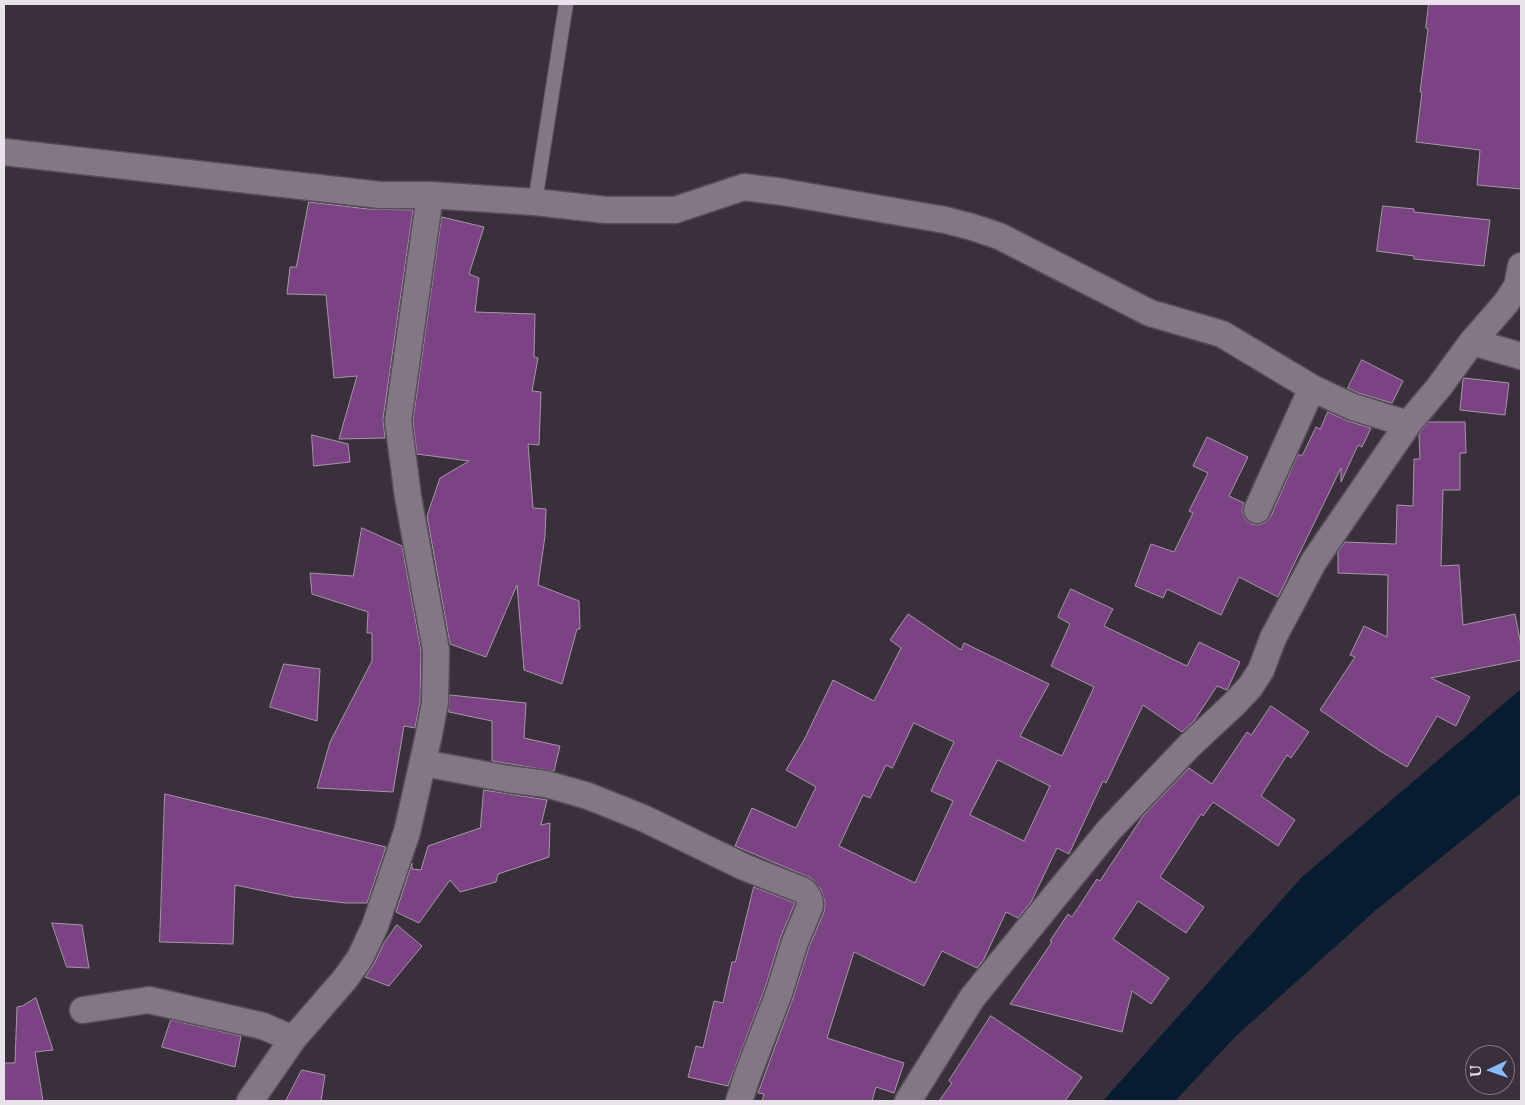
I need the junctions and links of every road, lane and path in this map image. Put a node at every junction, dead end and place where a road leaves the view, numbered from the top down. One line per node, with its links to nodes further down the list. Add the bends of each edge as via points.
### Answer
1 (566, 4): 4 (lane)
2 (4, 152): 3 (street, via 380,195)
3 (430, 195): 4 (street); 11 (street, via 398,421 408,497 436,650 435,703)
4 (535, 202): 8 (street, via 606,210 674,210 744,187 963,224 999,236 1150,313 1222,334)
5 (1521, 266): 6 (street, via 1517,286)
6 (1472, 342): 7 (street); 9 (street)
7 (1521, 356)
8 (1312, 388): 9 (street, via 1352,407); 10 (street)
9 (1408, 424): 16 (street, via 1314,561 1250,687 1188,746 1109,830 972,998)
10 (1258, 510)
11 (423, 763): 13 (street, via 407,832 375,926 360,958); 15 (street, via 546,784 588,796 807,893 810,906)
12 (83, 1010): 13 (street, via 149,1000 263,1026)
13 (293, 1040): 14 (street)
14 (250, 1101)
15 (739, 1101)
16 (908, 1101)

